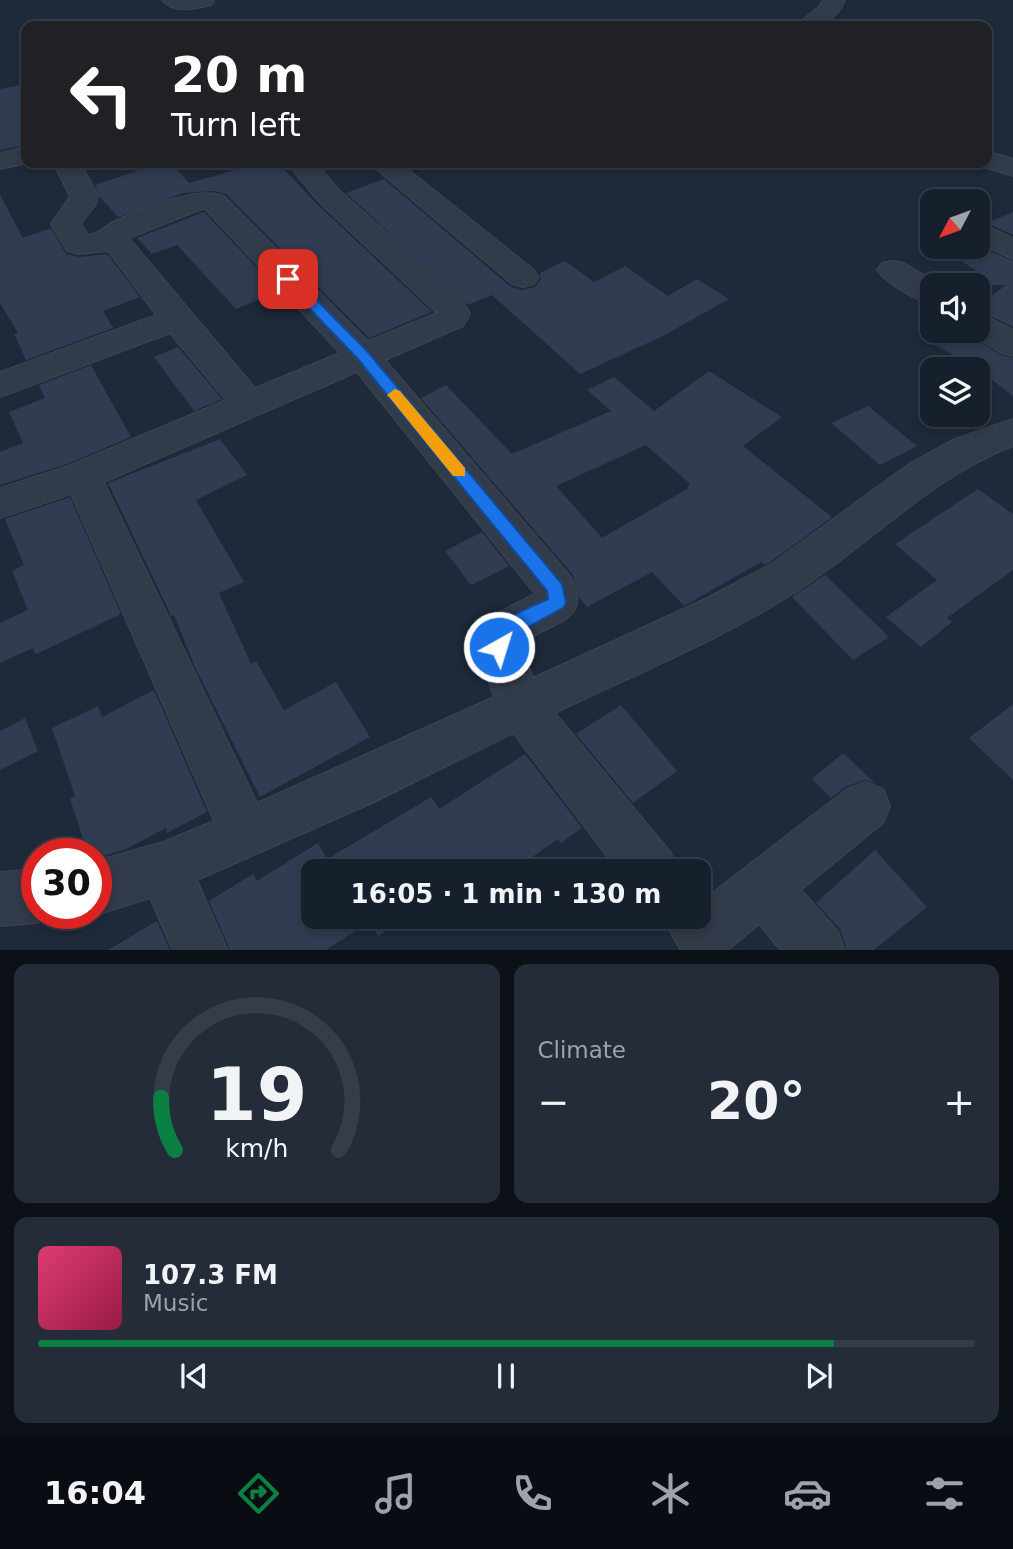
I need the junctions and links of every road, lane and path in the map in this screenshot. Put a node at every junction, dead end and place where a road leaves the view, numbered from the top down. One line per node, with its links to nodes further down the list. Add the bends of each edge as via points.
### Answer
1 (834, 0): 4 (street, via 830,10)
2 (186, 1): 3 (street)
3 (188, 21)
4 (814, 21)
5 (21, 156): 6 (street)
6 (0, 161)
7 (992, 161): 11 (street)
8 (70, 168): 12 (street, via 84,196 66,224 73,241 91,246)
9 (305, 168): 21 (street, via 454,314 445,322)
10 (389, 168): 16 (street)
11 (1013, 168)
12 (112, 236): 18 (street); 21 (street, via 210,200)
13 (990, 238): 14 (street)
14 (1013, 250)
15 (893, 270): 17 (street)
16 (523, 277)
17 (920, 287)
18 (179, 322): 22 (street, via 164,323); 23 (street)
19 (990, 331): 20 (street)
20 (1013, 345)
21 (362, 355): 23 (street); 27 (street, via 556,589 557,603 513,625 499,638)
22 (0, 385)
23 (249, 404): 25 (street)
24 (1013, 432): 27 (street, via 968,449 923,474 785,577)
25 (82, 476): 26 (street); 29 (street)
26 (0, 503)
27 (521, 707): 29 (street); 30 (street)
28 (864, 806): 33 (street)
29 (245, 833): 31 (street)
30 (642, 859)
31 (164, 868): 32 (street); 37 (street)
32 (112, 883)
33 (762, 887): 36 (street); 38 (street)
34 (21, 897): 35 (street)
35 (0, 899)
36 (711, 928)
37 (201, 950)
38 (818, 950)

